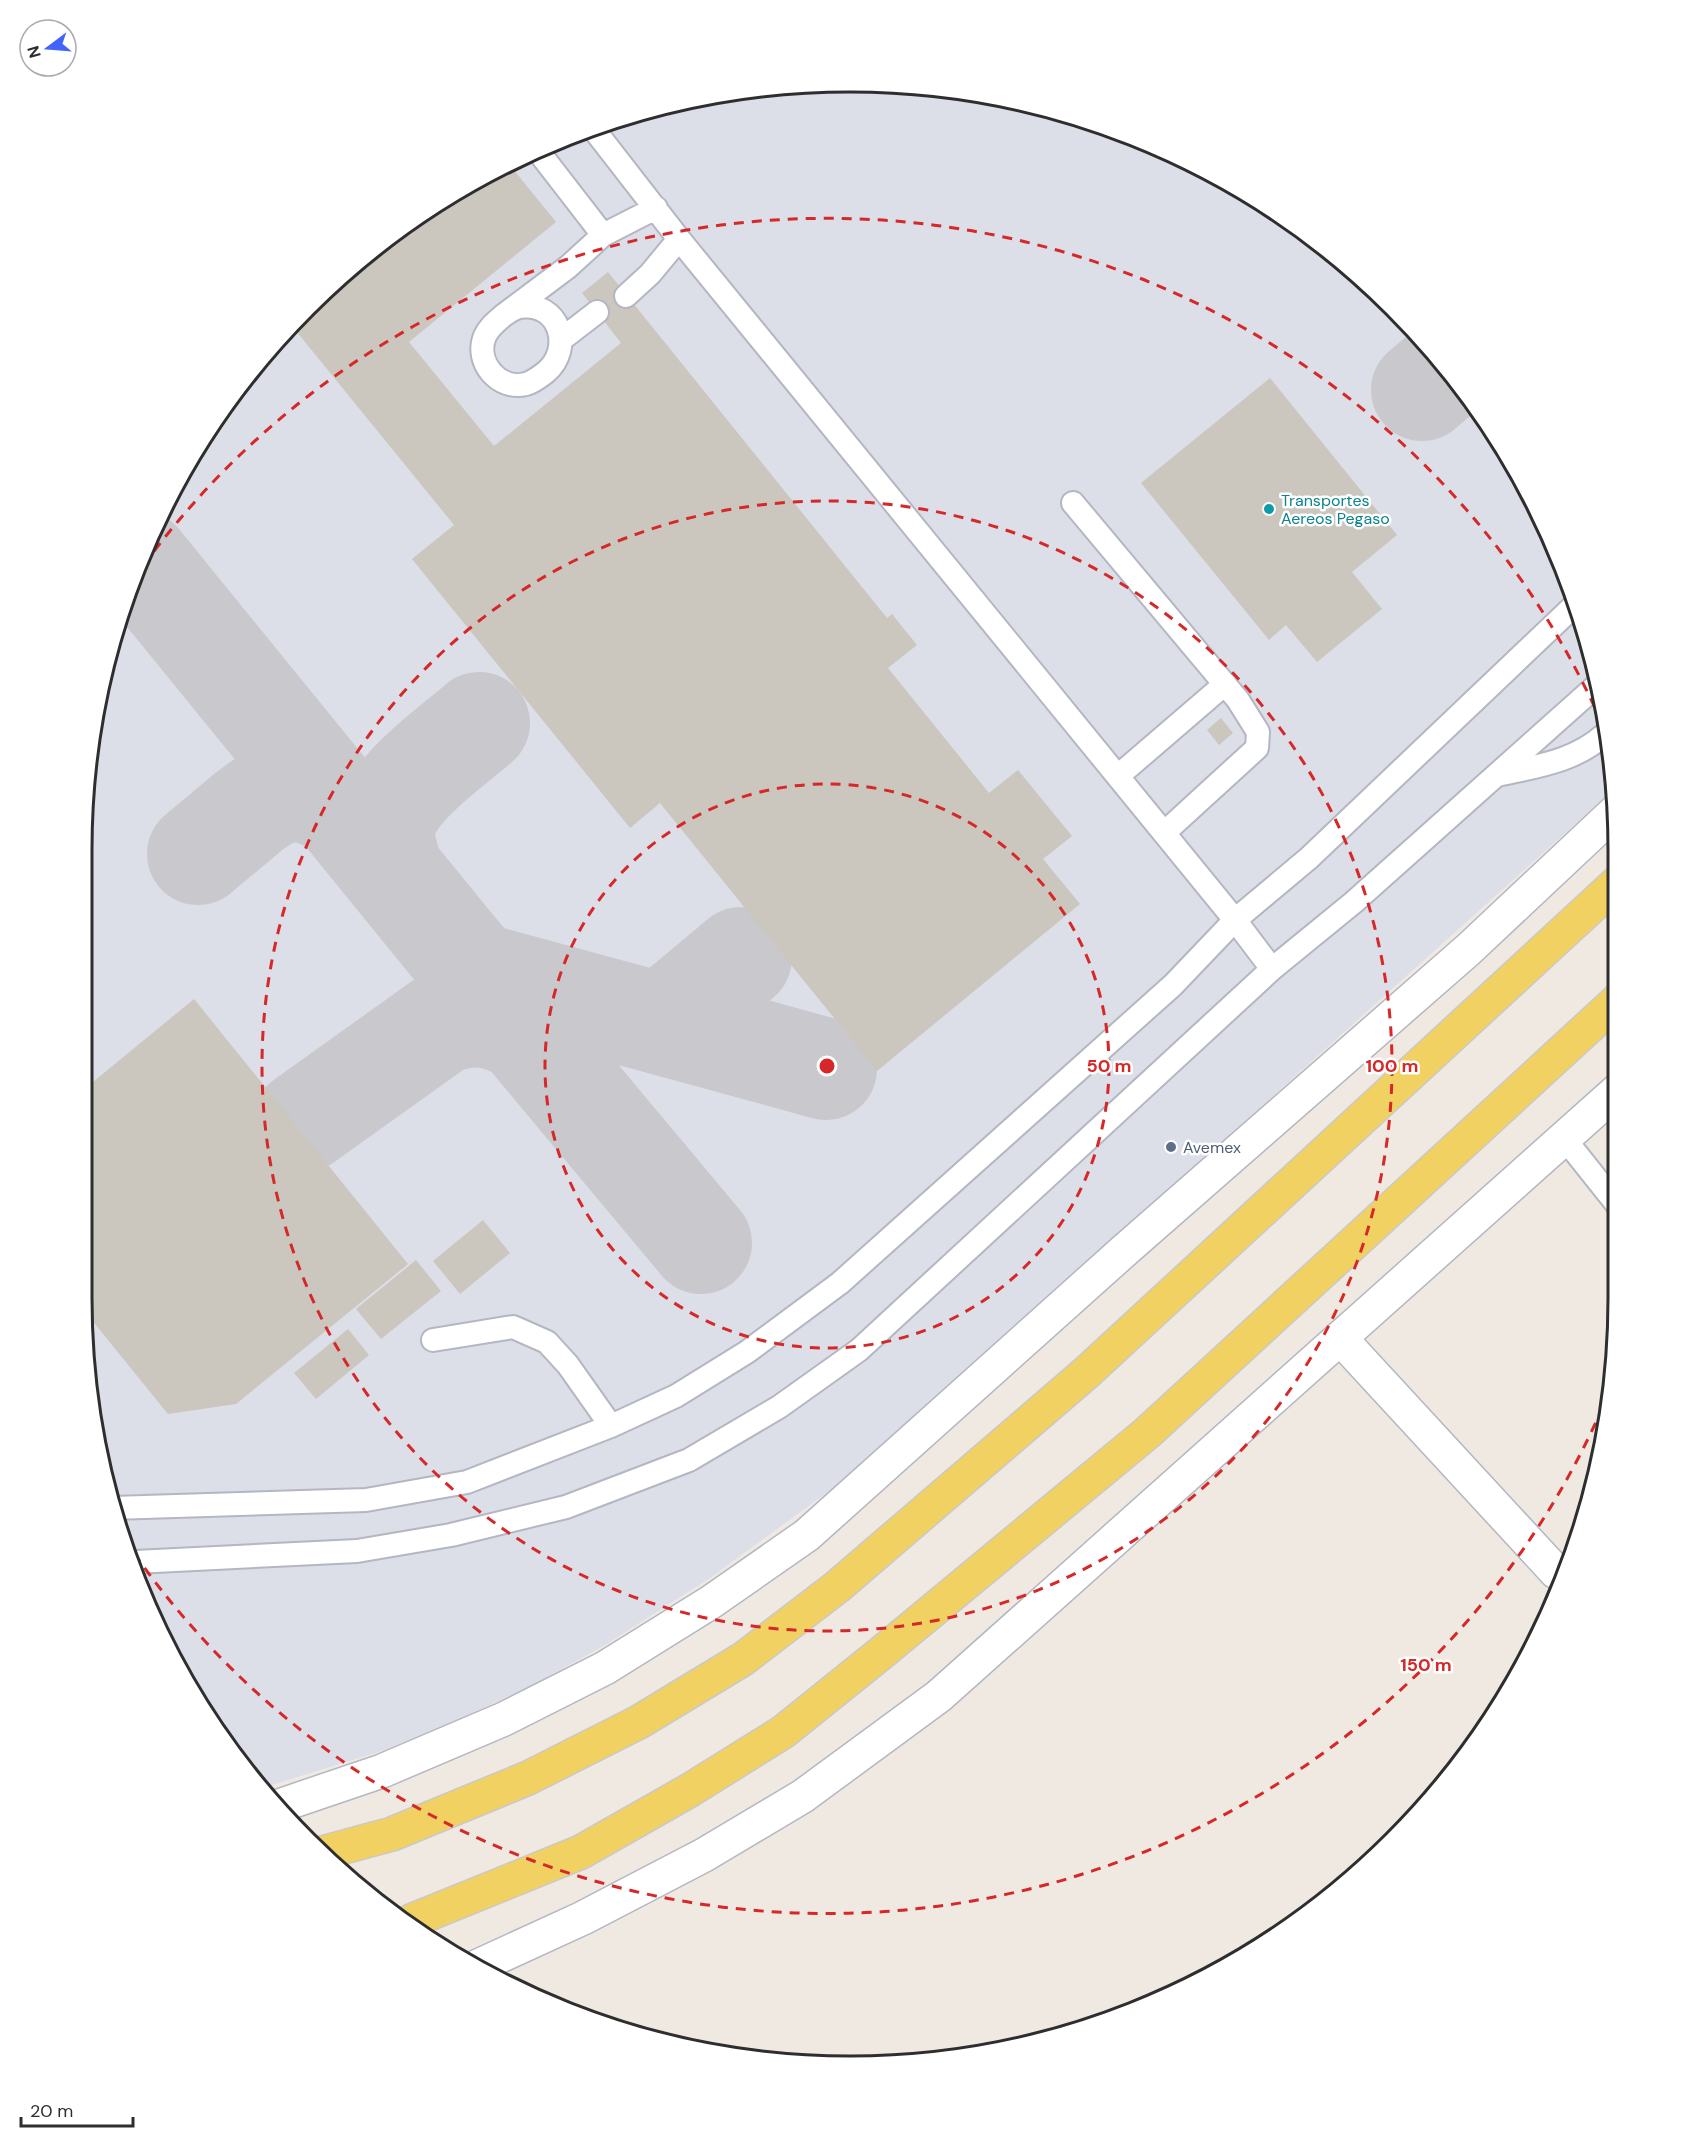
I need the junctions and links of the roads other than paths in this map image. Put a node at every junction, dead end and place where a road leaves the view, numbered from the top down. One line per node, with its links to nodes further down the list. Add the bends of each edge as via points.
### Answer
1 (598, 135): 3 (lane)
2 (543, 157): 4 (lane)
3 (656, 208): 4 (lane); 5 (lane)
4 (603, 235): 8 (lane)
5 (679, 239): 6 (lane); 16 (lane)
6 (626, 296)
7 (597, 312): 9 (lane)
8 (504, 315): 9 (lane, via 518,308 533,307 558,324); 9 (lane, via 485,337 482,352 497,379 511,385 527,384 550,368 559,355)
9 (562, 339)
10 (1073, 503): 12 (lane)
11 (1569, 610): 20 (lane, via 1310,858)
12 (1225, 684): 16 (lane); 18 (lane, via 1258,732 1257,748)
13 (1591, 690): 15 (lane)
14 (1600, 739): 15 (lane, via 1562,761)
15 (1496, 775): 21 (lane)
16 (1118, 776): 18 (lane)
17 (1607, 819): 32 (street, via 1469,949 807,1535 711,1602 605,1668 504,1719 382,1771)
18 (1164, 833): 20 (lane)
19 (1608, 891): 33 (main road, via 1086,1372 837,1587 743,1659 639,1722 528,1778 392,1834)
20 (1235, 920): 21 (lane); 28 (lane, via 1173,985 840,1283 747,1352 676,1395)
21 (1272, 969): 30 (lane, via 859,1350 779,1407 689,1460 566,1507 451,1535 357,1551)
22 (1608, 1009): 34 (main road, via 1147,1433 783,1732 581,1852)
23 (1608, 1099): 24 (street)
24 (1564, 1138): 25 (lane); 26 (street)
25 (1608, 1193)
26 (1340, 1338): 31 (street); 35 (street, via 939,1696 803,1796 704,1856)
27 (433, 1340): 28 (lane, via 513,1327 547,1342)
28 (611, 1426): 29 (lane, via 467,1482 366,1500)
29 (122, 1508)
30 (140, 1562)
31 (1556, 1572)
32 (286, 1804)
33 (332, 1850)
34 (416, 1919)
35 (487, 1962)

